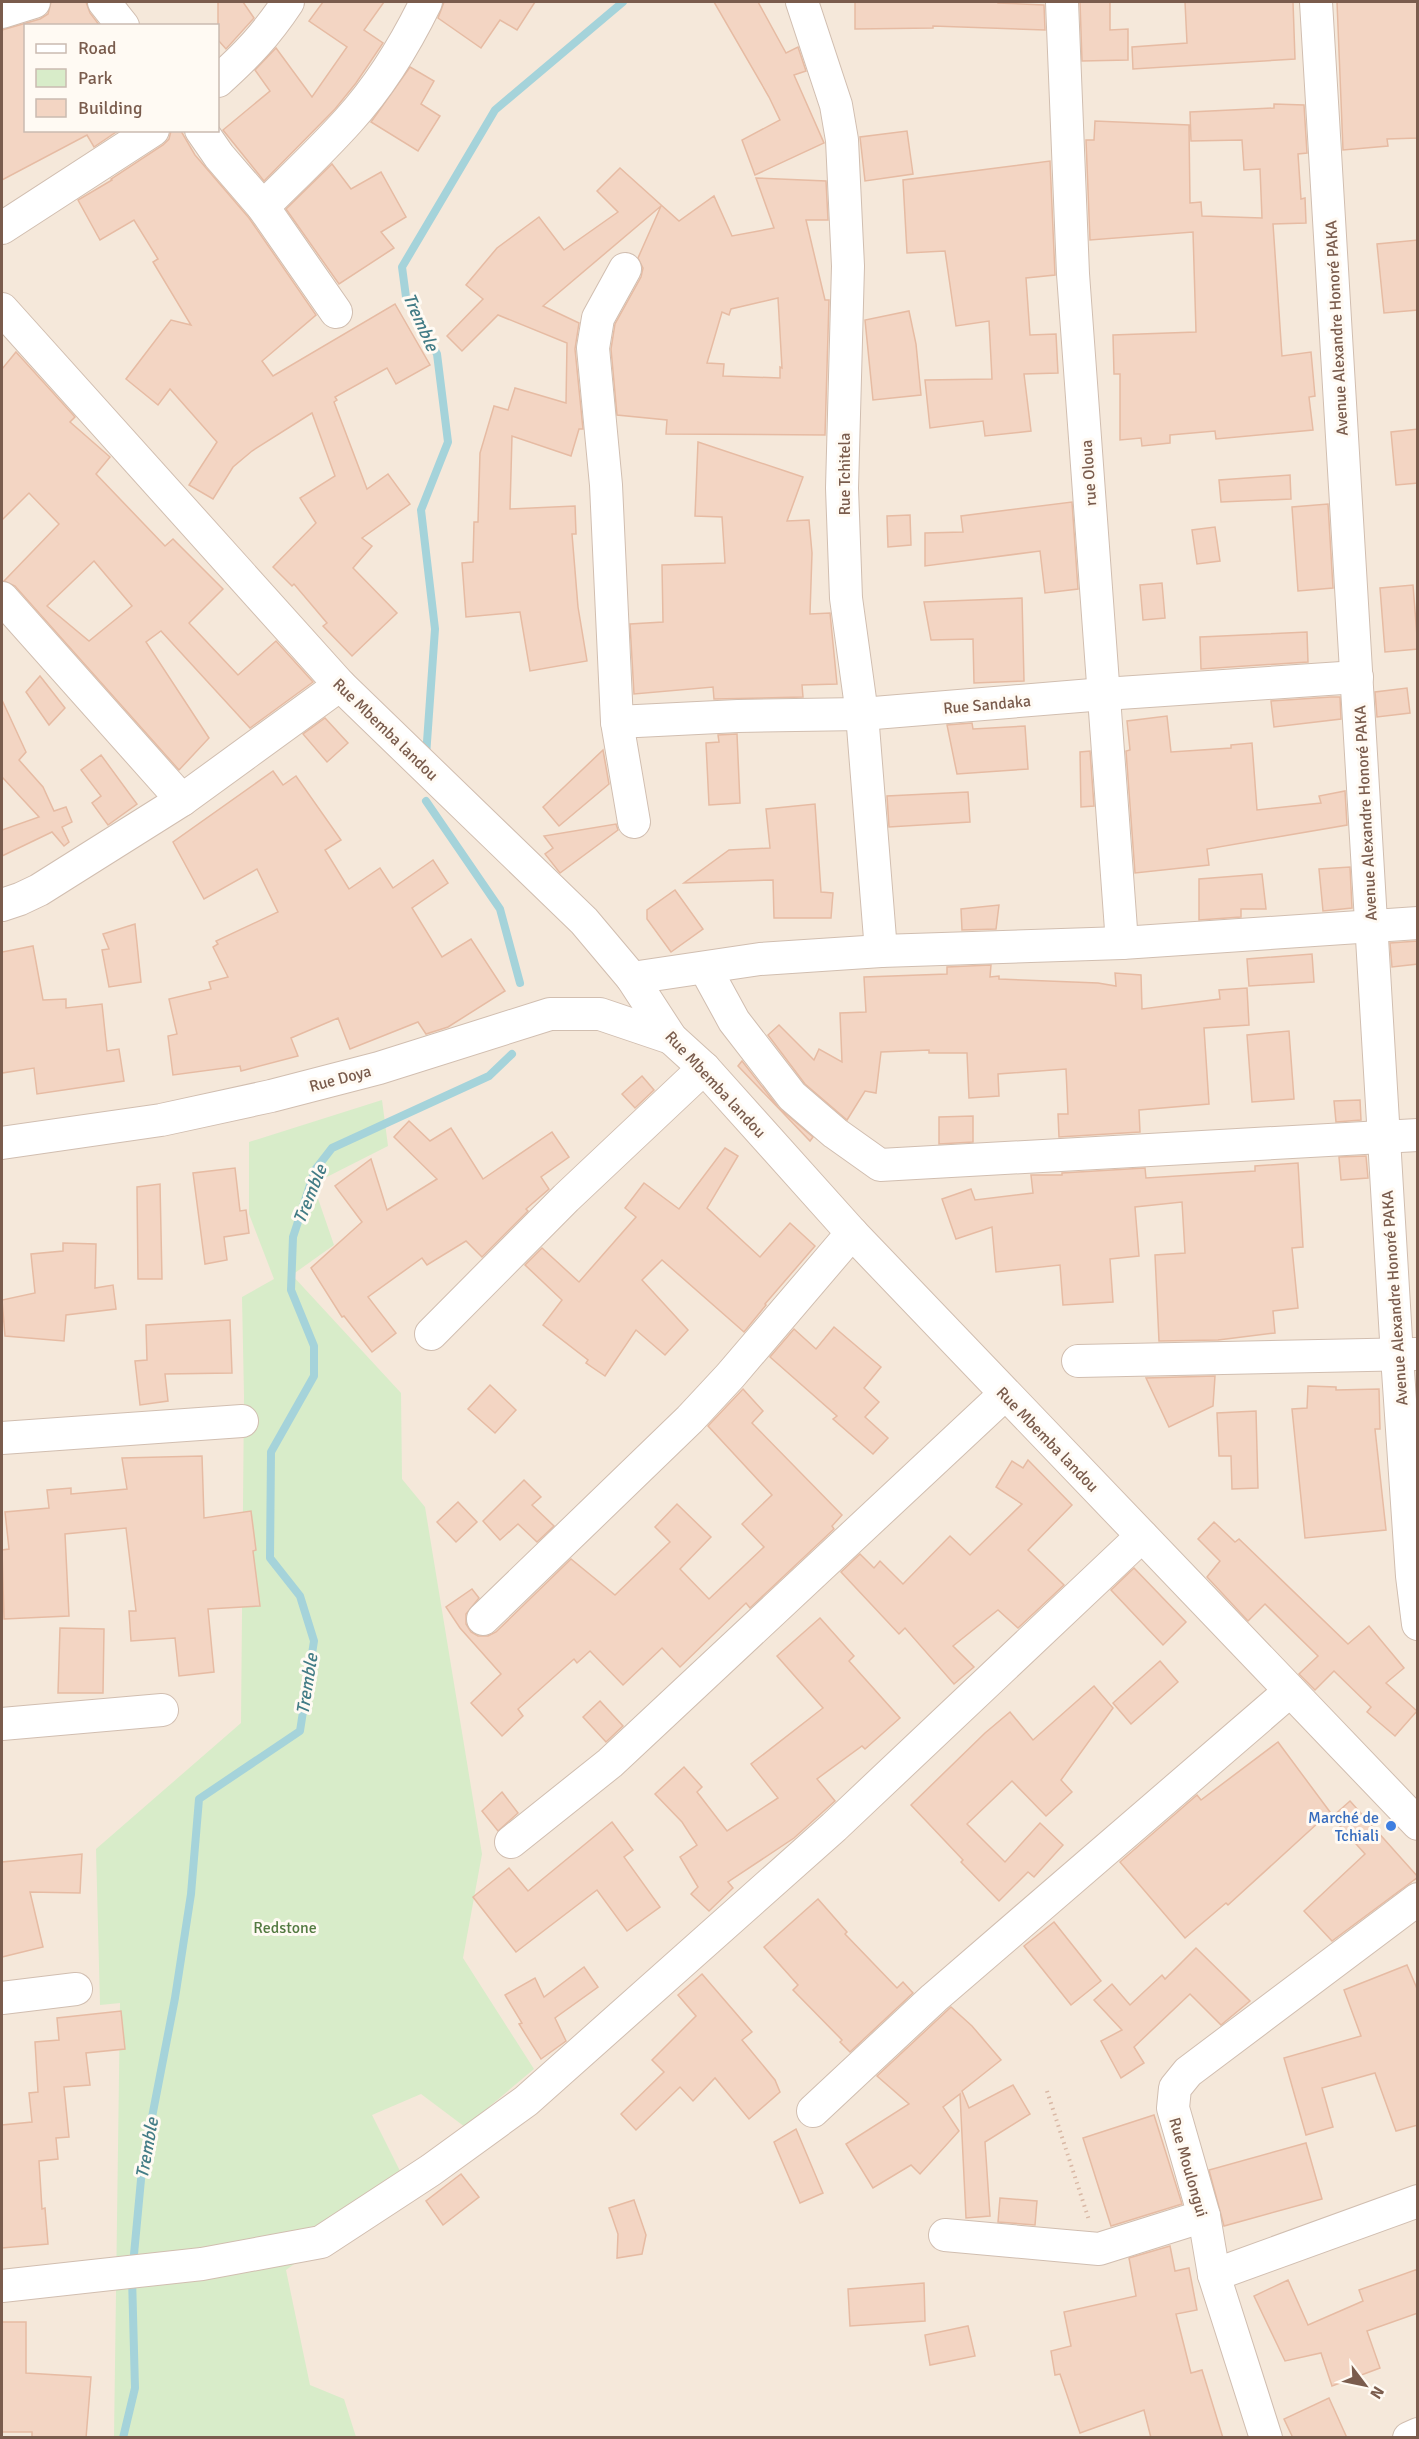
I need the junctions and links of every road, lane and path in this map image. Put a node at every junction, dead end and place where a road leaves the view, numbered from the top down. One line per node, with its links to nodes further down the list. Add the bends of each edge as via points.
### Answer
1 (34, 2): 8 (street)
2 (104, 2): 9 (street)
3 (288, 2): 10 (street, via 268,32)
4 (426, 2): 13 (street, via 412,31 364,102)
5 (802, 2): 22 (street, Rue Tchitela, via 836,105 842,140 848,266 842,488 846,598)
6 (1062, 2): 21 (street, rue Oloua, via 1073,273)
7 (1316, 2): 19 (street, Avenue Alexandre Honoré PAKA)
8 (2, 12)
9 (121, 24)
10 (219, 80)
11 (150, 132): 14 (street)
12 (202, 132): 13 (street)
13 (264, 207): 17 (street)
14 (2, 228)
15 (625, 269): 23 (street, via 598,318 593,348 606,485)
16 (2, 309): 20 (street, Rue Mbemba landou)
17 (336, 312)
18 (2, 598): 24 (street)
19 (1357, 677): 21 (street, Rue Sandaka); 28 (street, Avenue Alexandre Honoré PAKA)
20 (340, 686): 24 (street); 32 (street, Rue Mbemba landou, via 584,921)
21 (1104, 694): 22 (street, Rue Sandaka); 29 (street, rue Oloua)
22 (862, 714): 23 (street, Rue Sandaka); 30 (street, Rue Tchitela)
23 (617, 722): 25 (street)
24 (182, 800): 26 (street, via 39,890)
25 (634, 822)
26 (2, 905)
27 (1418, 922): 28 (street)
28 (1371, 924): 29 (street); 36 (street, Avenue Alexandre Honoré PAKA)
29 (1122, 943): 30 (street)
30 (881, 951): 31 (street, via 760,959)
31 (705, 968): 32 (street); 36 (street, via 734,1021 792,1096 880,1165)
32 (632, 978): 33 (street, Rue Mbemba landou)
33 (671, 1038): 34 (street, Rue Mbemba landou); 37 (street, Rue Doya, via 600,1014 550,1014 379,1068 271,1096 161,1120)
34 (704, 1068): 38 (street, Rue Mbemba landou); 39 (street, via 566,1198)
35 (1418, 1135): 36 (street)
36 (1383, 1138): 40 (street, Avenue Alexandre Honoré PAKA)
37 (2, 1143)
38 (852, 1233): 42 (street, Rue Mbemba landou); 46 (street, via 690,1419)
39 (431, 1334)
40 (1407, 1355): 41 (street); 47 (street, Avenue Alexandre Honoré PAKA, via 1412,1576)
41 (1078, 1361)
42 (1005, 1394): 45 (street, Rue Mbemba landou); 52 (street, via 610,1763)
43 (242, 1421): 44 (street)
44 (2, 1438)
45 (1142, 1536): 48 (street, Rue Mbemba landou); 63 (street, via 834,1827 526,2102 421,2177 321,2242 202,2264)
46 (483, 1620)
47 (1418, 1624)
48 (1290, 1691): 51 (street, Rue Mbemba landou); 57 (street, via 934,1998)
49 (162, 1710): 50 (street)
50 (2, 1724)
51 (1418, 1824)
52 (511, 1842)
53 (1418, 1899): 59 (street, Rue Moulongui, via 1188,2072 1175,2088 1173,2108)
54 (76, 1989): 55 (street)
55 (2, 1998)
56 (1047, 2091): 61 (path)
57 (813, 2111)
58 (1418, 2201): 62 (street)
59 (1204, 2216): 61 (street); 62 (street, Rue Moulongui)
60 (945, 2235): 61 (street)
61 (1099, 2249)
62 (1214, 2275): 65 (street, Rue Moulongui)
63 (2, 2286)
64 (1418, 2434): 66 (street)
65 (1266, 2438)
66 (1409, 2438)

